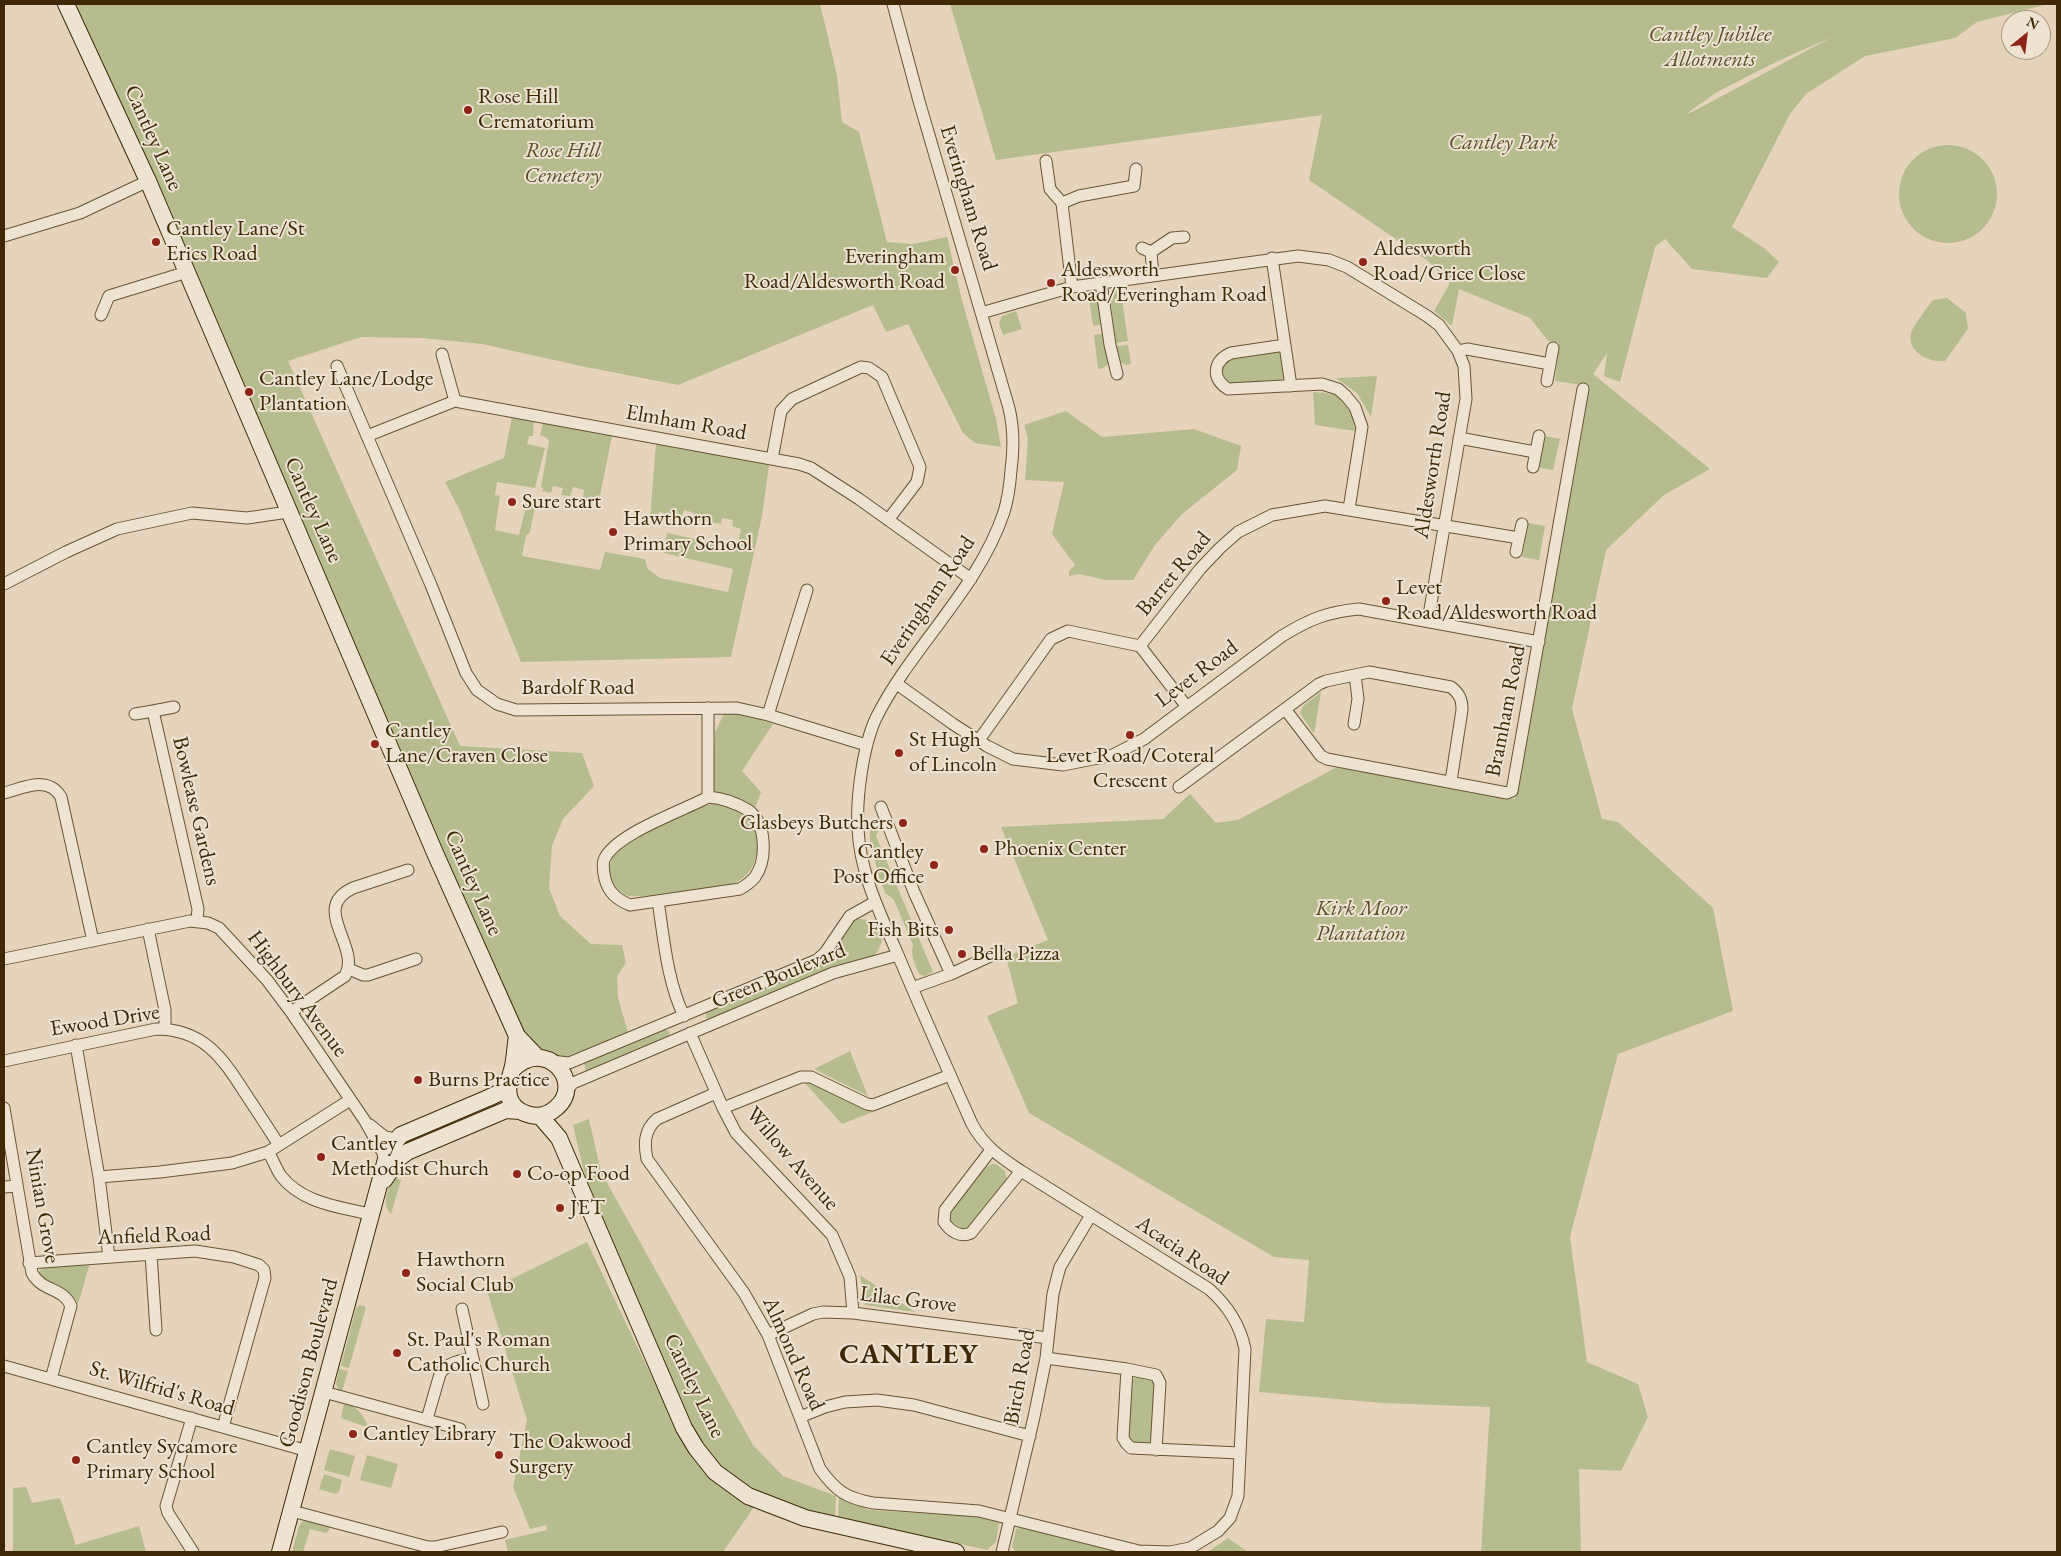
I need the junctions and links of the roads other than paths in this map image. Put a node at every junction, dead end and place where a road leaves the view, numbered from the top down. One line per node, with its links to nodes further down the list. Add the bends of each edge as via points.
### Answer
1 (66, 4): 5 (main road, Cantley Lane)
2 (893, 4): 14 (street, Everingham Road)
3 (1046, 160): 6 (street, via 1050,189)
4 (1136, 169): 6 (street, via 1134,186 1079,196)
5 (148, 181): 7 (street, via 80,213); 10 (main road, Cantley Lane)
6 (1062, 203): 13 (street)
7 (4, 236)
8 (1184, 237): 11 (street, via 1172,238 1146,250)
9 (1272, 258): 11 (street, Aldesworth Road); 16 (street); 18 (street, Aldesworth Road, via 1315,257 1348,267 1439,325)
10 (187, 272): 15 (street, via 109,296); 34 (main road, Cantley Lane)
11 (1153, 275): 12 (street, Aldesworth Road)
12 (1101, 283): 13 (street, Aldesworth Road); 22 (street)
13 (1072, 287): 14 (street, Aldesworth Road)
14 (981, 313): 40 (street, Everingham Road, via 1009,408 1014,442 1004,511 994,538)
15 (101, 315)
16 (1285, 345): 24 (street); 24 (street, via 1231,353 1224,356 1216,370 1220,384 1228,389)
17 (1552, 348): 20 (street)
18 (1458, 351): 20 (street, via 1468,349); 29 (street, Aldesworth Road, via 1466,378)
19 (442, 354): 26 (street)
20 (1550, 364): 23 (street)
21 (337, 366): 27 (street, Bardolf Road)
22 (1117, 374)
23 (1547, 381)
24 (1291, 386): 33 (street, via 1322,384 1338,389 1360,417 1362,427)
25 (1583, 388): 44 (street, Bramham Road)
26 (455, 401): 27 (street); 31 (street, Elmham Road)
27 (368, 436): 50 (street, Bardolf Road, via 466,673 477,690 502,706 516,710)
28 (1539, 436): 30 (street)
29 (1459, 438): 30 (street); 37 (street, Aldesworth Road)
30 (1536, 452): 32 (street)
31 (772, 459): 35 (street, Elmham Road, via 810,468); 35 (street, via 782,410 792,399 862,367 869,368 882,377 920,466 917,482)
32 (1533, 468)
33 (1349, 509): 37 (street, Barret Road); 45 (street, Barret Road, via 1325,506 1283,512 1238,532 1200,569)
34 (288, 512): 41 (street, via 248,518 192,513 117,529); 83 (main road, Cantley Lane)
35 (888, 520): 40 (street, Elmham Road)
36 (1522, 524): 38 (street)
37 (1444, 525): 38 (street, Barret Road); 43 (street, Aldesworth Road)
38 (1519, 538): 39 (street)
39 (1516, 552)
40 (970, 578): 47 (street, Everingham Road)
41 (4, 584)
42 (808, 590): 54 (street)
43 (1428, 621): 44 (street, Levet Road); 49 (street, Levet Road, via 1359,609 1318,616 1282,636)
44 (1539, 642): 58 (street, Bramham Road, via 1512,791 1507,793)
45 (1140, 646): 49 (street); 56 (street, via 1074,631 1058,634 1051,639)
46 (1354, 674): 51 (street, via 1326,681); 55 (street, via 1358,699); 58 (street, via 1369,672 1451,687 1457,692 1462,700 1462,710)
47 (897, 684): 56 (street, Levet Road); 57 (street, Everingham Road, via 875,720)
48 (174, 707): 52 (street, Bowlease Gardens)
49 (1187, 707): 56 (street, Levet Road, via 1129,748 1082,763 1063,765 1013,759)
50 (708, 708): 54 (street, Bardolf Road, via 747,709); 61 (street)
51 (1285, 709): 58 (street, Bramham Road, via 1321,756 1327,759); 59 (street)
52 (153, 711): 53 (street, Bowlease Gardens); 66 (street, Bowlease Gardens, via 198,909)
53 (135, 714)
54 (768, 715): 57 (street, Bardolf Road)
55 (1354, 724)
56 (979, 740)
57 (866, 745): 65 (street, Everingham Road, via 857,808 858,830 861,857)
58 (1451, 781)
59 (1179, 787)
60 (4, 793): 68 (street, via 42,783 57,789)
61 (708, 797): 64 (street, via 614,845 604,861 607,886 619,900 630,905); 64 (street, via 720,798 748,810 756,818 762,832 759,870 754,879 740,889)
62 (881, 807): 74 (street)
63 (408, 870): 73 (street, via 353,888 340,898 335,916 350,959)
64 (658, 901): 78 (street, via 670,976)
65 (875, 902): 70 (street, Everingham Road); 76 (street, Green Boulevard, via 850,916 817,960)
66 (197, 920): 67 (street); 77 (street, Highbury Avenue, via 224,932)
67 (148, 929): 68 (street); 81 (street, via 166,1010)
68 (93, 940): 71 (street)
69 (999, 952): 74 (street)
70 (898, 955): 75 (street, Acacia Road); 80 (street, Green Boulevard, via 833,973)
71 (4, 959)
72 (416, 959): 73 (street, via 368,975)
73 (349, 969): 77 (street, via 345,976)
74 (951, 974): 75 (street)
75 (912, 988): 88 (street, Acacia Road)
76 (696, 1010): 78 (street, Green Boulevard); 80 (street, Green Boulevard)
77 (291, 1012): 92 (street, Highbury Avenue)
78 (684, 1016): 79 (street, Green Boulevard)
79 (670, 1022): 84 (street); 86 (street, Green Boulevard, via 569,1063)
80 (704, 1028): 82 (street, Green Boulevard)
81 (165, 1029): 85 (street, Ewood Drive); 102 (street, Ewood Drive, via 192,1037 223,1060)
82 (690, 1033): 84 (street, Green Boulevard); 90 (street, Willow Avenue)
83 (517, 1036): 86 (main road, Cantley Lane); 89 (main road)
84 (677, 1038): 91 (street, Green Boulevard, via 573,1083)
85 (76, 1045): 87 (street, Ewood Drive); 107 (street)
86 (544, 1059): 89 (main road, via 527,1059 519,1063); 91 (main road, via 562,1070)
87 (4, 1061)
88 (950, 1075): 94 (street, via 873,1105 811,1077 801,1076); 103 (street, Acacia Road, via 972,1124)
89 (510, 1078): 95 (main road, via 510,1100); 96 (main road, via 501,1092)
90 (716, 1093): 94 (street, Willow Avenue); 119 (street, Almond Road, via 651,1124 645,1148 647,1160 744,1293)
91 (562, 1098): 97 (main road, via 550,1113); 100 (main road, Cantley Lane)
92 (350, 1100): 98 (street, Highbury Avenue); 102 (street)
93 (4, 1108): 108 (street, Ninian Grove)
94 (723, 1108): 117 (street, Willow Avenue, via 740,1138 832,1235 850,1277)
95 (520, 1111): 97 (main road); 99 (main road, Goodison Boulevard, via 506,1110)
96 (453, 1113): 99 (main road); 101 (main road)
97 (540, 1116): 100 (main road, Cantley Lane)
98 (365, 1121): 101 (street, via 379,1134); 105 (street)
99 (460, 1130): 109 (main road, Goodison Boulevard, via 407,1152 399,1158)
100 (559, 1138): 142 (main road, Cantley Lane, via 684,1428 715,1472 748,1496 805,1518)
101 (396, 1139): 105 (main road, Goodison Boulevard)
102 (279, 1146): 104 (street)
103 (991, 1150): 106 (street, Acacia Road); 106 (street, via 945,1210 944,1222 952,1230 963,1235 971,1233)
104 (268, 1152): 107 (street, via 214,1166); 112 (street, via 281,1175 298,1193 312,1200)
105 (385, 1160): 109 (main road, Goodison Boulevard)
106 (1020, 1171): 111 (street, Acacia Road)
107 (99, 1177): 114 (street)
108 (17, 1186): 110 (street); 115 (street, Ninian Grove)
109 (380, 1186): 112 (main road, Goodison Boulevard)
110 (4, 1188)
111 (1091, 1215): 120 (street, Birch Road, via 1060,1268 1053,1294); 136 (street, Acacia Road, via 1209,1289 1224,1302 1235,1319 1242,1332 1245,1349)
112 (373, 1216): 126 (main road, Goodison Boulevard)
113 (151, 1254): 114 (street, Anfield Road); 118 (street); 131 (street, Anfield Road, via 195,1251 220,1254 259,1265 264,1270 265,1278)
114 (109, 1257): 115 (street, Anfield Road)
115 (29, 1263): 125 (street, Ninian Grove, via 36,1281 66,1297 71,1306)
116 (462, 1309): 121 (street)
117 (853, 1313): 119 (street, Lilac Grove, via 814,1314); 120 (street, Lilac Grove)
118 (156, 1330)
119 (768, 1335): 128 (street, Almond Road)
120 (1048, 1338): 122 (street, Birch Road)
121 (473, 1358): 127 (street); 130 (street, via 444,1368)
122 (1046, 1358): 124 (street); 133 (street, Birch Road)
123 (4, 1366): 125 (street, St. Wilfrid's Road)
124 (1127, 1369): 134 (street, via 1150,1372 1159,1379); 134 (street, via 1123,1438 1131,1448)
125 (51, 1378): 129 (street, St. Wilfrid's Road)
126 (324, 1392): 130 (street); 135 (main road, Goodison Boulevard)
127 (483, 1404)
128 (800, 1417): 133 (street, via 845,1402 877,1400 914,1405); 138 (street, Almond Road, via 820,1469 842,1494 873,1503 979,1511)
129 (192, 1418): 131 (street, St. Wilfrid's Road); 140 (street, via 166,1506)
130 (427, 1419): 132 (street)
131 (223, 1427): 135 (street, St. Wilfrid's Road)
132 (460, 1429)
133 (1030, 1436): 138 (street, Birch Road)
134 (1156, 1450): 136 (street)
135 (308, 1451): 137 (main road, Goodison Boulevard)
136 (1240, 1453): 138 (street, Acacia Road, via 1238,1496 1230,1518 1207,1539 1190,1548 1170,1552 1140,1551)
137 (292, 1511): 139 (street, via 428,1547); 141 (main road, Goodison Boulevard)
138 (1009, 1518): 143 (street, Birch Road)
139 (502, 1532)
140 (193, 1552)
141 (280, 1552)
142 (956, 1552)
143 (1002, 1552)

